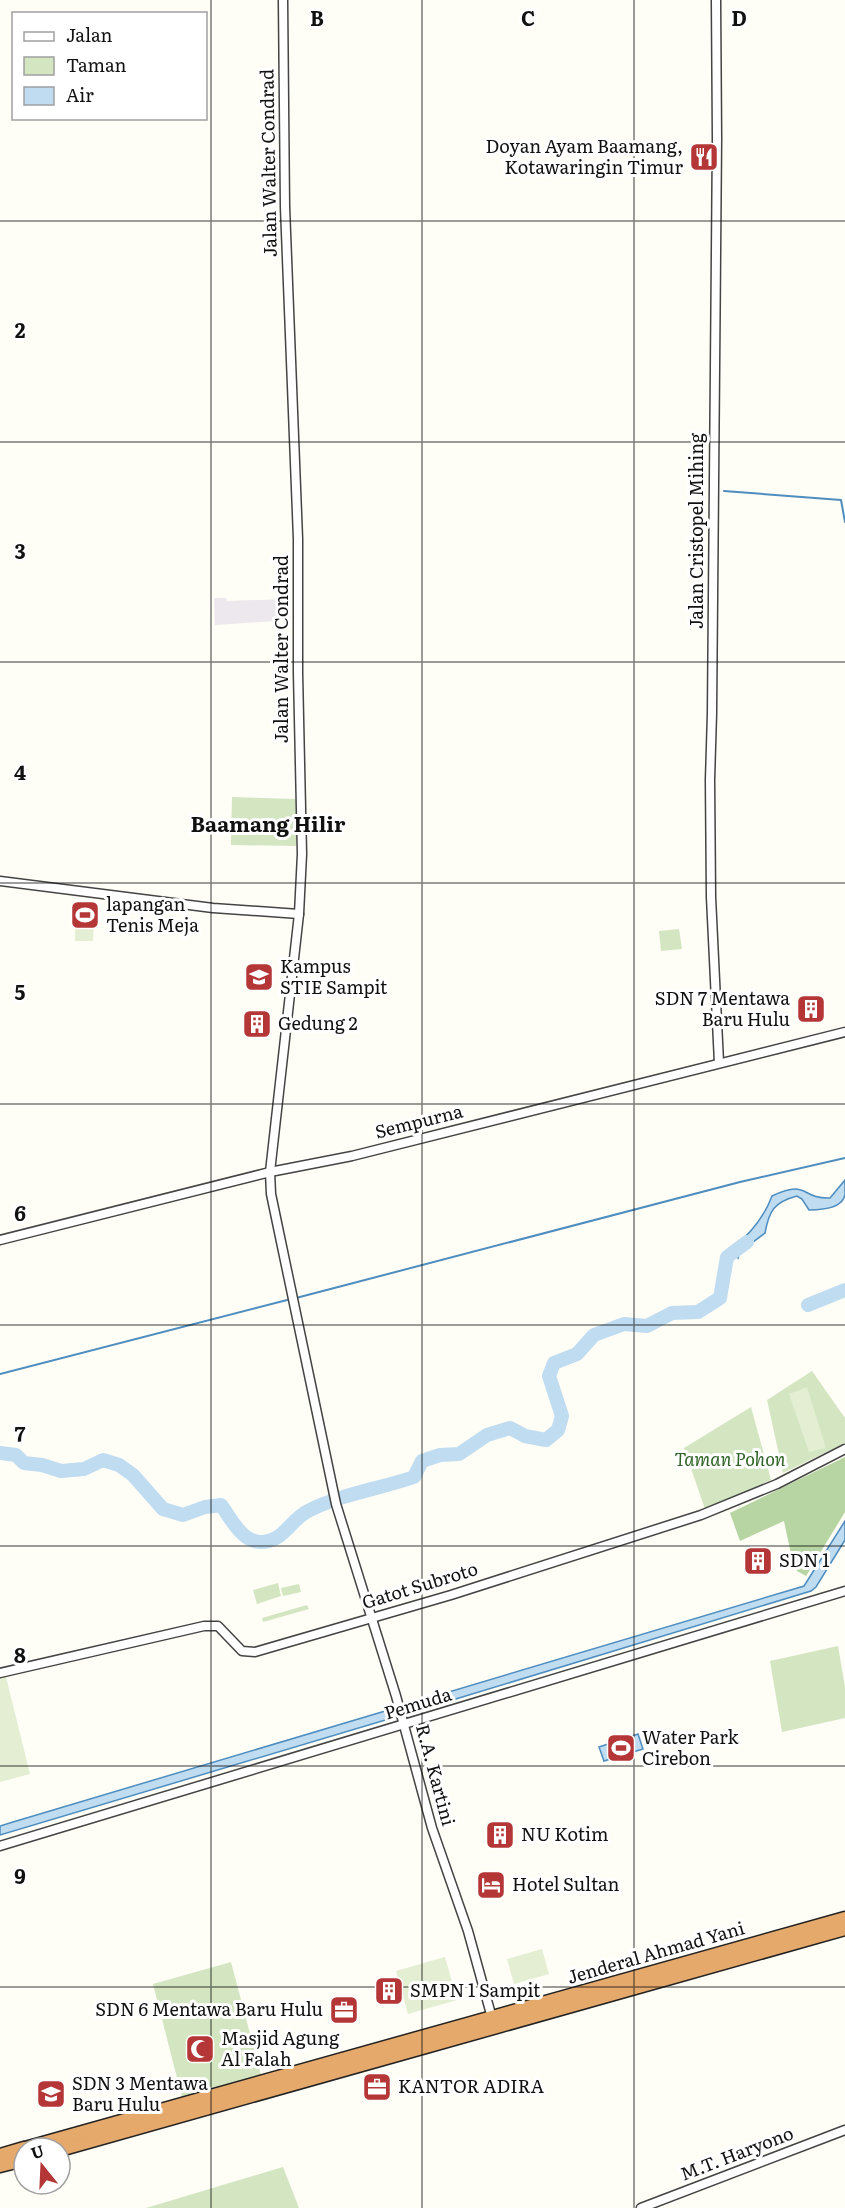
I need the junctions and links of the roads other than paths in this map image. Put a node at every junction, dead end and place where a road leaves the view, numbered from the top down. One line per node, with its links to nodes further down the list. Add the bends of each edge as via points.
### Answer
1 (283, 0): 4 (street, Jalan Walter Condrad, via 285,207 298,539 302,823)
2 (716, 0): 6 (street, Jalan Cristopel Mihing, via 710,780)
3 (0, 881): 4 (street, via 213,908)
4 (299, 914): 7 (street, Jalan Walter Condrad)
5 (845, 1032): 6 (street, Sempurna)
6 (719, 1063): 7 (street, Sempurna, via 352,1156)
7 (270, 1172): 8 (street, Sempurna); 9 (street, Jalan Walter Condrad, via 271,1199)
8 (0, 1240)
9 (292, 1293): 12 (street, R.A. Kartini, via 336,1504)
10 (845, 1449): 12 (street, Gatot Subroto, via 777,1484 701,1515)
11 (845, 1591): 14 (street, Pemuda)
12 (373, 1617): 13 (street, Gatot Subroto, via 255,1652 242,1651 218,1626 204,1626); 14 (street, R.A. Kartini)
13 (0, 1672)
14 (403, 1723): 15 (street, Pemuda); 18 (street, R.A. Kartini)
15 (0, 1846)
16 (845, 1918): 18 (highway, Jenderal Ahmad Yani)
17 (845, 1929): 21 (highway, Jenderal Ahmad Yani)
18 (492, 2018): 20 (highway, Jenderal Ahmad Yani)
19 (845, 2130): 22 (street, M.T. Haryono)
20 (68, 2136)
21 (72, 2147)
22 (641, 2208)

